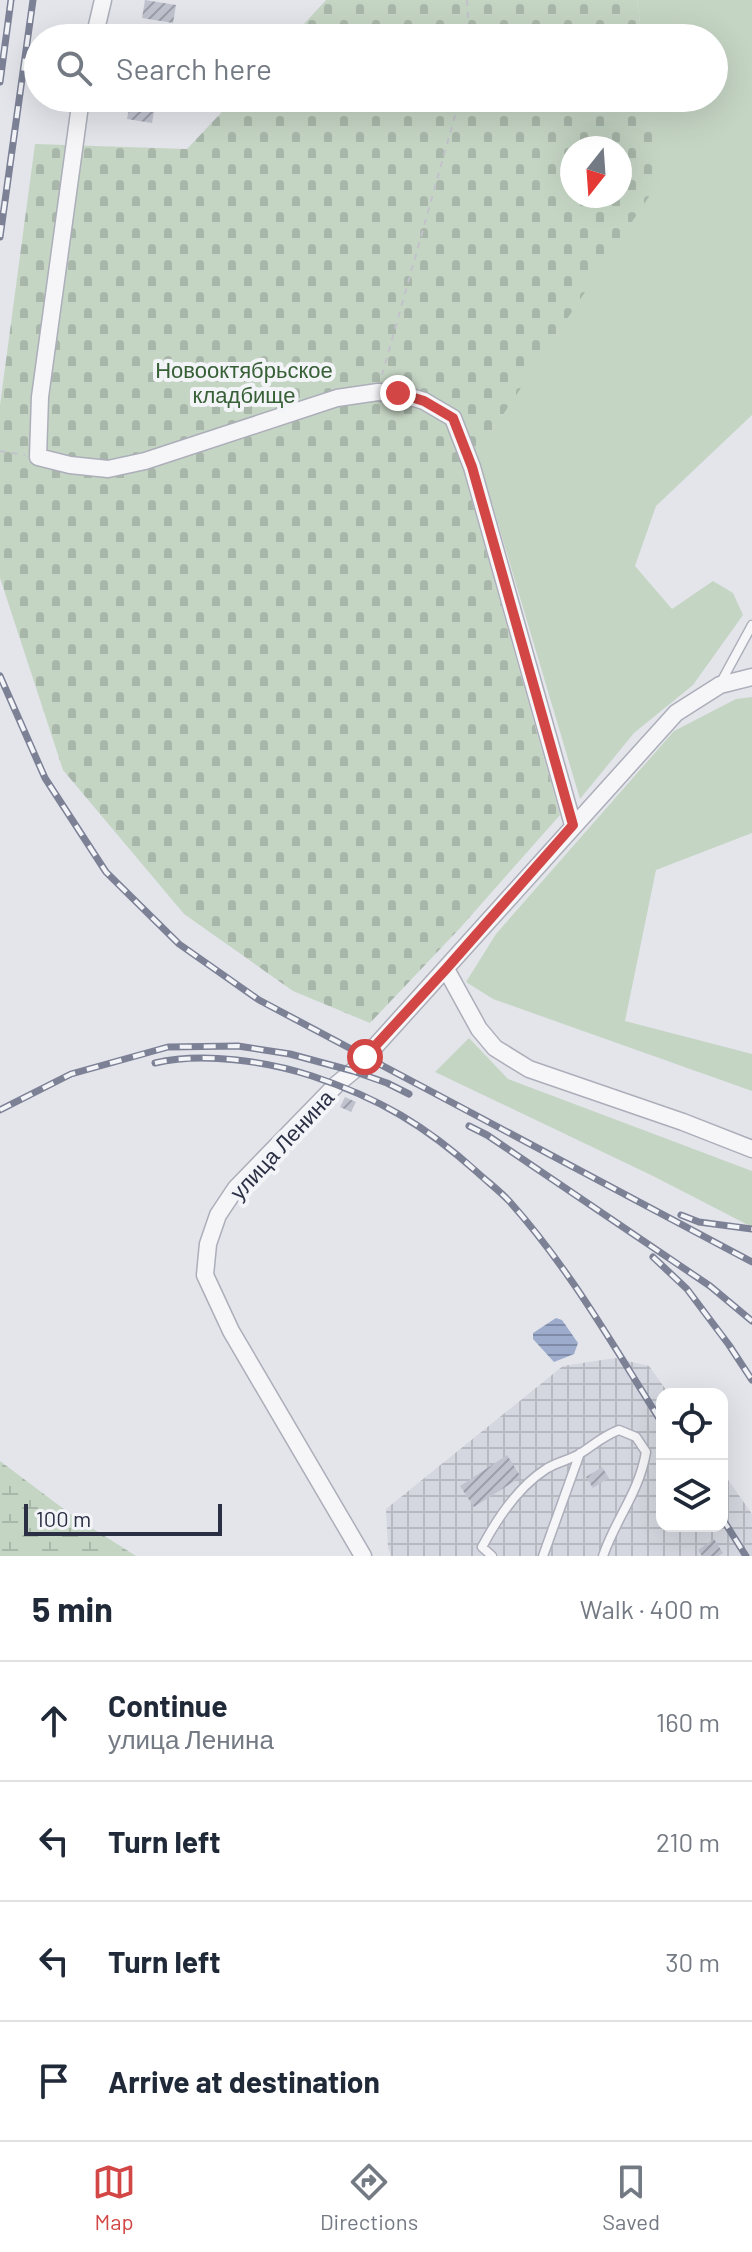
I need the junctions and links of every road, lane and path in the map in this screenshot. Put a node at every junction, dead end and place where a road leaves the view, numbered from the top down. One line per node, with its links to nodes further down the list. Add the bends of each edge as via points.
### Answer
1 (103, 0): 3 (street)
2 (467, 0): 4 (path)
3 (97, 24)
4 (468, 24)
5 (79, 112): 9 (street, via 40,397)
6 (456, 112): 7 (path)
7 (378, 392): 9 (street, via 337,398 108,469); 13 (street, via 424,401 453,418 472,467)
8 (0, 451): 9 (path)
9 (38, 457)
10 (752, 625): 12 (lane)
11 (752, 677): 12 (street, улица Ленина)
12 (720, 685): 13 (street, улица Ленина, via 676,713)
13 (573, 825): 14 (street, улица Ленина)
14 (446, 969): 15 (street, via 479,1029 495,1048 529,1069); 17 (street, улица Ленина, via 236,1188 218,1215 208,1244 205,1275 231,1331)
15 (752, 1149)
16 (580, 1453): 18 (lane, via 546,1469 520,1491 482,1547); 19 (lane); 20 (lane, via 619,1430 636,1437 646,1452 643,1472)
17 (363, 1556)
18 (492, 1556)
19 (543, 1556)
20 (603, 1556)

